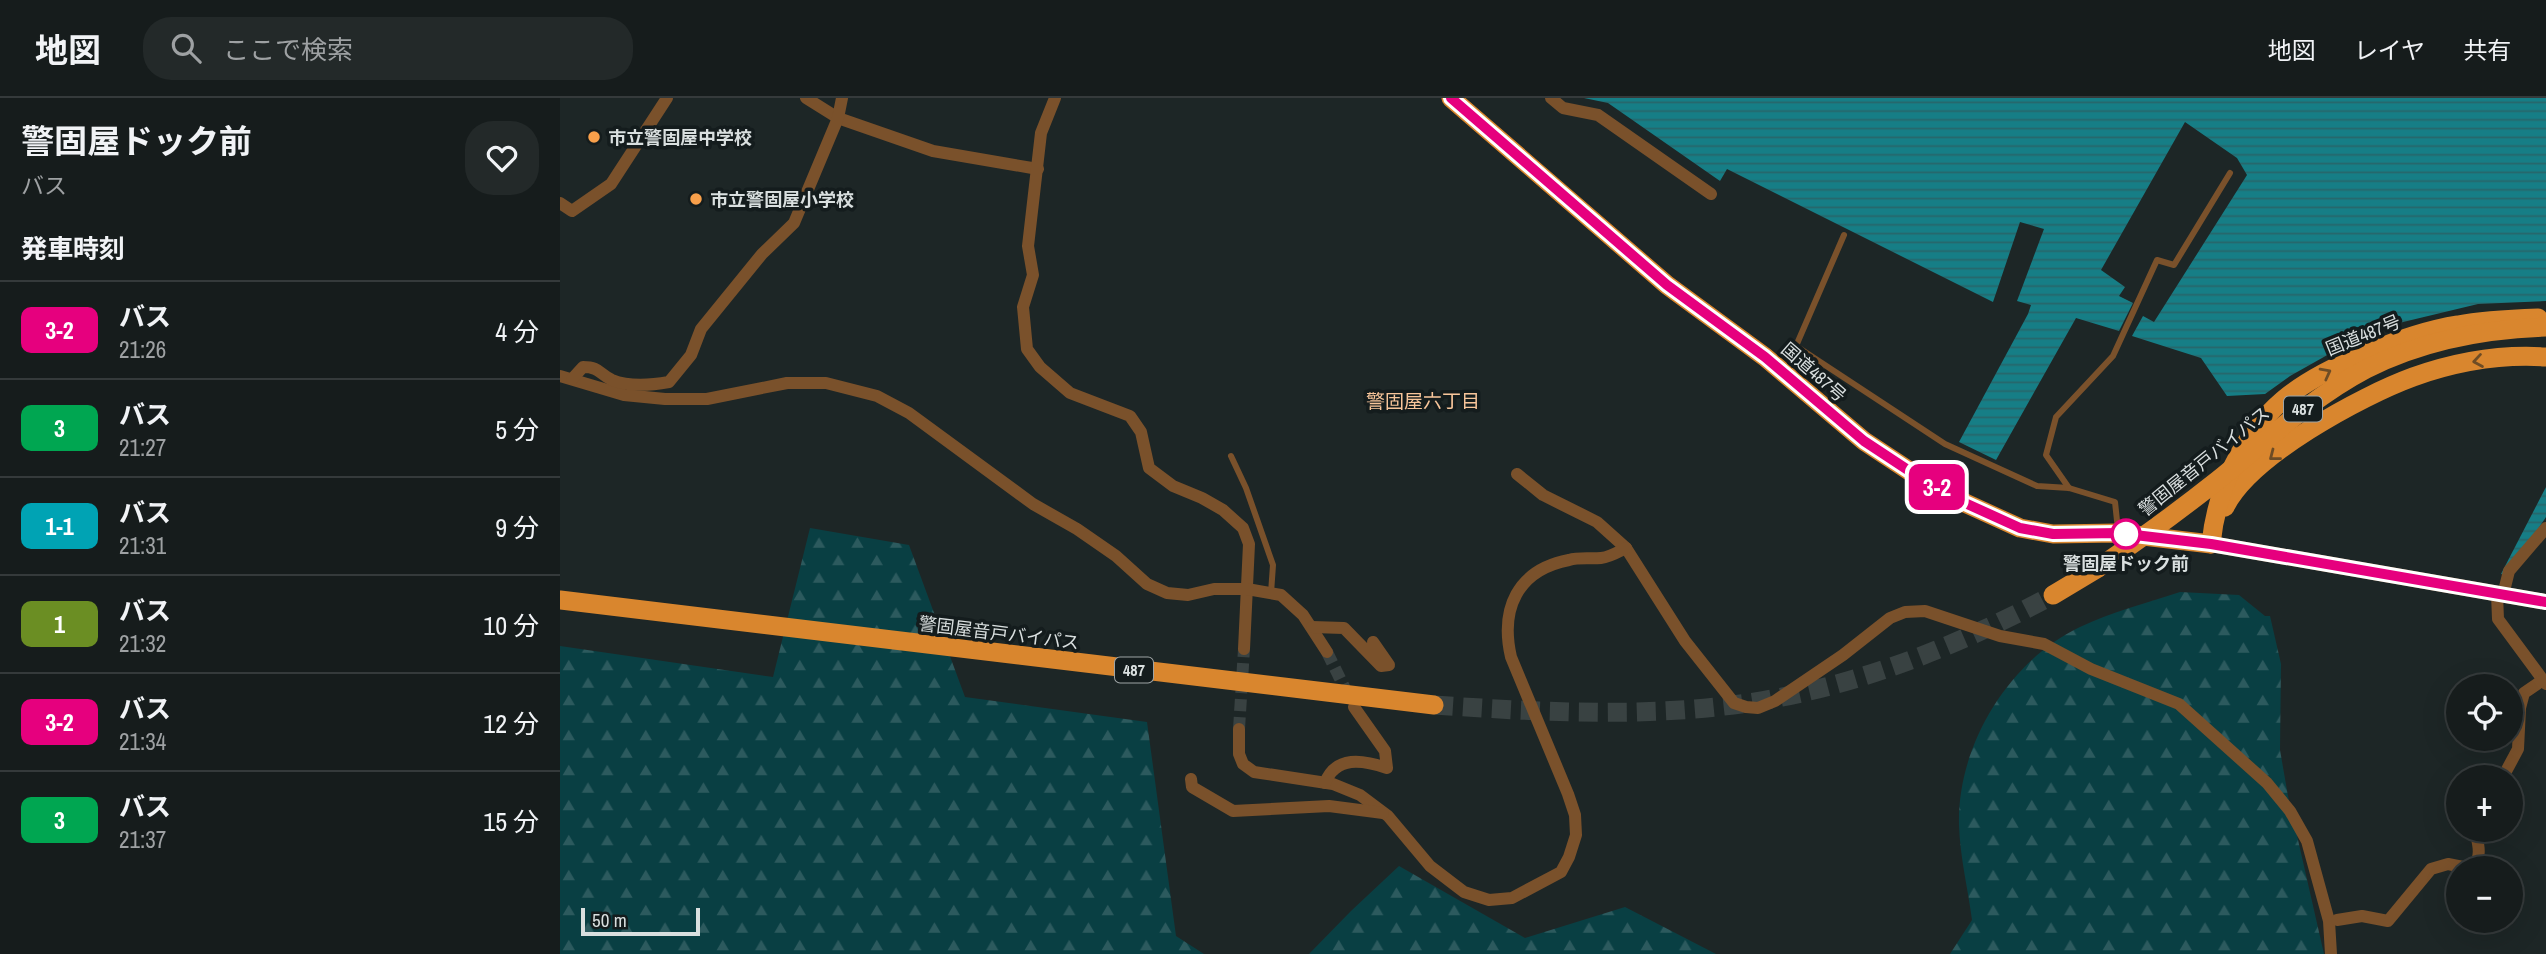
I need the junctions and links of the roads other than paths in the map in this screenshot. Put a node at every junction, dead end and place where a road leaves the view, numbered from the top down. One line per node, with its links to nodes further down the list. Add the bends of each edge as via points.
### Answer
1 (667, 98): 11 (street, via 611,184 572,211)
2 (806, 98): 7 (street)
3 (842, 98): 7 (street)
4 (1055, 98): 8 (street, via 1041,133)
5 (1451, 98): 22 (highway, 国道487号, via 1667,285 1765,357 1864,441 1914,474 2020,528 2053,534)
6 (1551, 98): 10 (street, via 1563,108 1598,115)
7 (838, 118): 8 (street, via 933,150); 16 (street, via 794,223 701,328 691,355 669,383 650,386 612,380 595,367 583,367)
8 (1038, 169): 25 (street, via 1028,246 1033,275 1023,307 1027,349 1070,393 1130,416 1141,432 1149,468 1173,486 1223,510 1242,528 1249,544)
9 (2230, 173): 20 (lane, via 2174,265 2157,260 2113,356 2056,417 2046,455)
10 (1711, 194)
11 (560, 203)
12 (1844, 235): 20 (lane, via 1796,346 1945,443 2037,486)
13 (2546, 318): 18 (highway, 国道487号 / 487, one-way to 13, via 2260,424 2281,402 2340,366 2403,340 2456,325)
14 (2546, 327): 18 (highway, 警固屋音戸バイパス / 487, bridge, via 2471,333 2377,364 2304,408)
15 (2546, 357): 23 (highway, 487, one-way to 23, via 2452,366 2413,377 2350,408 2250,475 2226,503)
16 (566, 377): 25 (street, via 624,395 665,399 707,400 787,383 826,383 877,396 909,413 1033,504 1116,556 1147,584 1167,593 1188,595)
17 (1231, 456): 26 (lane, via 1273,565)
18 (2235, 465): 23 (highway, 国道487号 / 487, via 2217,507); 28 (highway, 警固屋音戸バイパス / 487, bridge, via 2098,568)
19 (1517, 474): 24 (street, via 1543,495 1597,522)
20 (2069, 488): 22 (lane, via 2115,502)
21 (2546, 528): 27 (street, via 2509,571)
22 (2118, 533): 23 (highway, 国道487号)
23 (2211, 544): 27 (street)
24 (1626, 548): 42 (street, via 1604,558 1570,559 1544,567 1522,584 1509,609 1506,634 1511,657 1575,815 1576,835 1561,872 1512,898 1489,900 1464,892 1430,866); 45 (street, via 1685,641 1734,703 1746,707 1774,701 1890,618 1925,611 2000,636 2044,643 2091,669 2179,704 2267,783 2290,811 2307,841 2329,921)
25 (1247, 589): 26 (street); 33 (street)
26 (1271, 593): 31 (street, via 1281,595)
27 (2500, 594): 30 (street); 35 (street, via 2498,619)
28 (2053, 595)
29 (560, 600): 36 (highway, 警固屋音戸バイパス / 487)
30 (2546, 602)
31 (1312, 627): 32 (street, via 1344,628 1381,666 1388,665); 34 (street)
32 (1373, 642)
33 (1244, 649)
34 (1327, 652)
35 (2545, 682): 39 (street, via 2524,694 2518,749)
36 (1434, 705)
37 (1354, 707): 41 (street, via 1385,751 1387,768 1370,762 1345,762 1329,771)
38 (1239, 729): 41 (street, via 1242,764 1254,772)
39 (2509, 765)
40 (1191, 779): 42 (street, via 1192,787 1233,811 1329,806)
41 (1325, 783): 42 (street, via 1360,795)
42 (1384, 813)
43 (2446, 865): 44 (street, via 2431,869 2388,921 2362,916)
44 (2337, 920)
45 (2331, 954)

